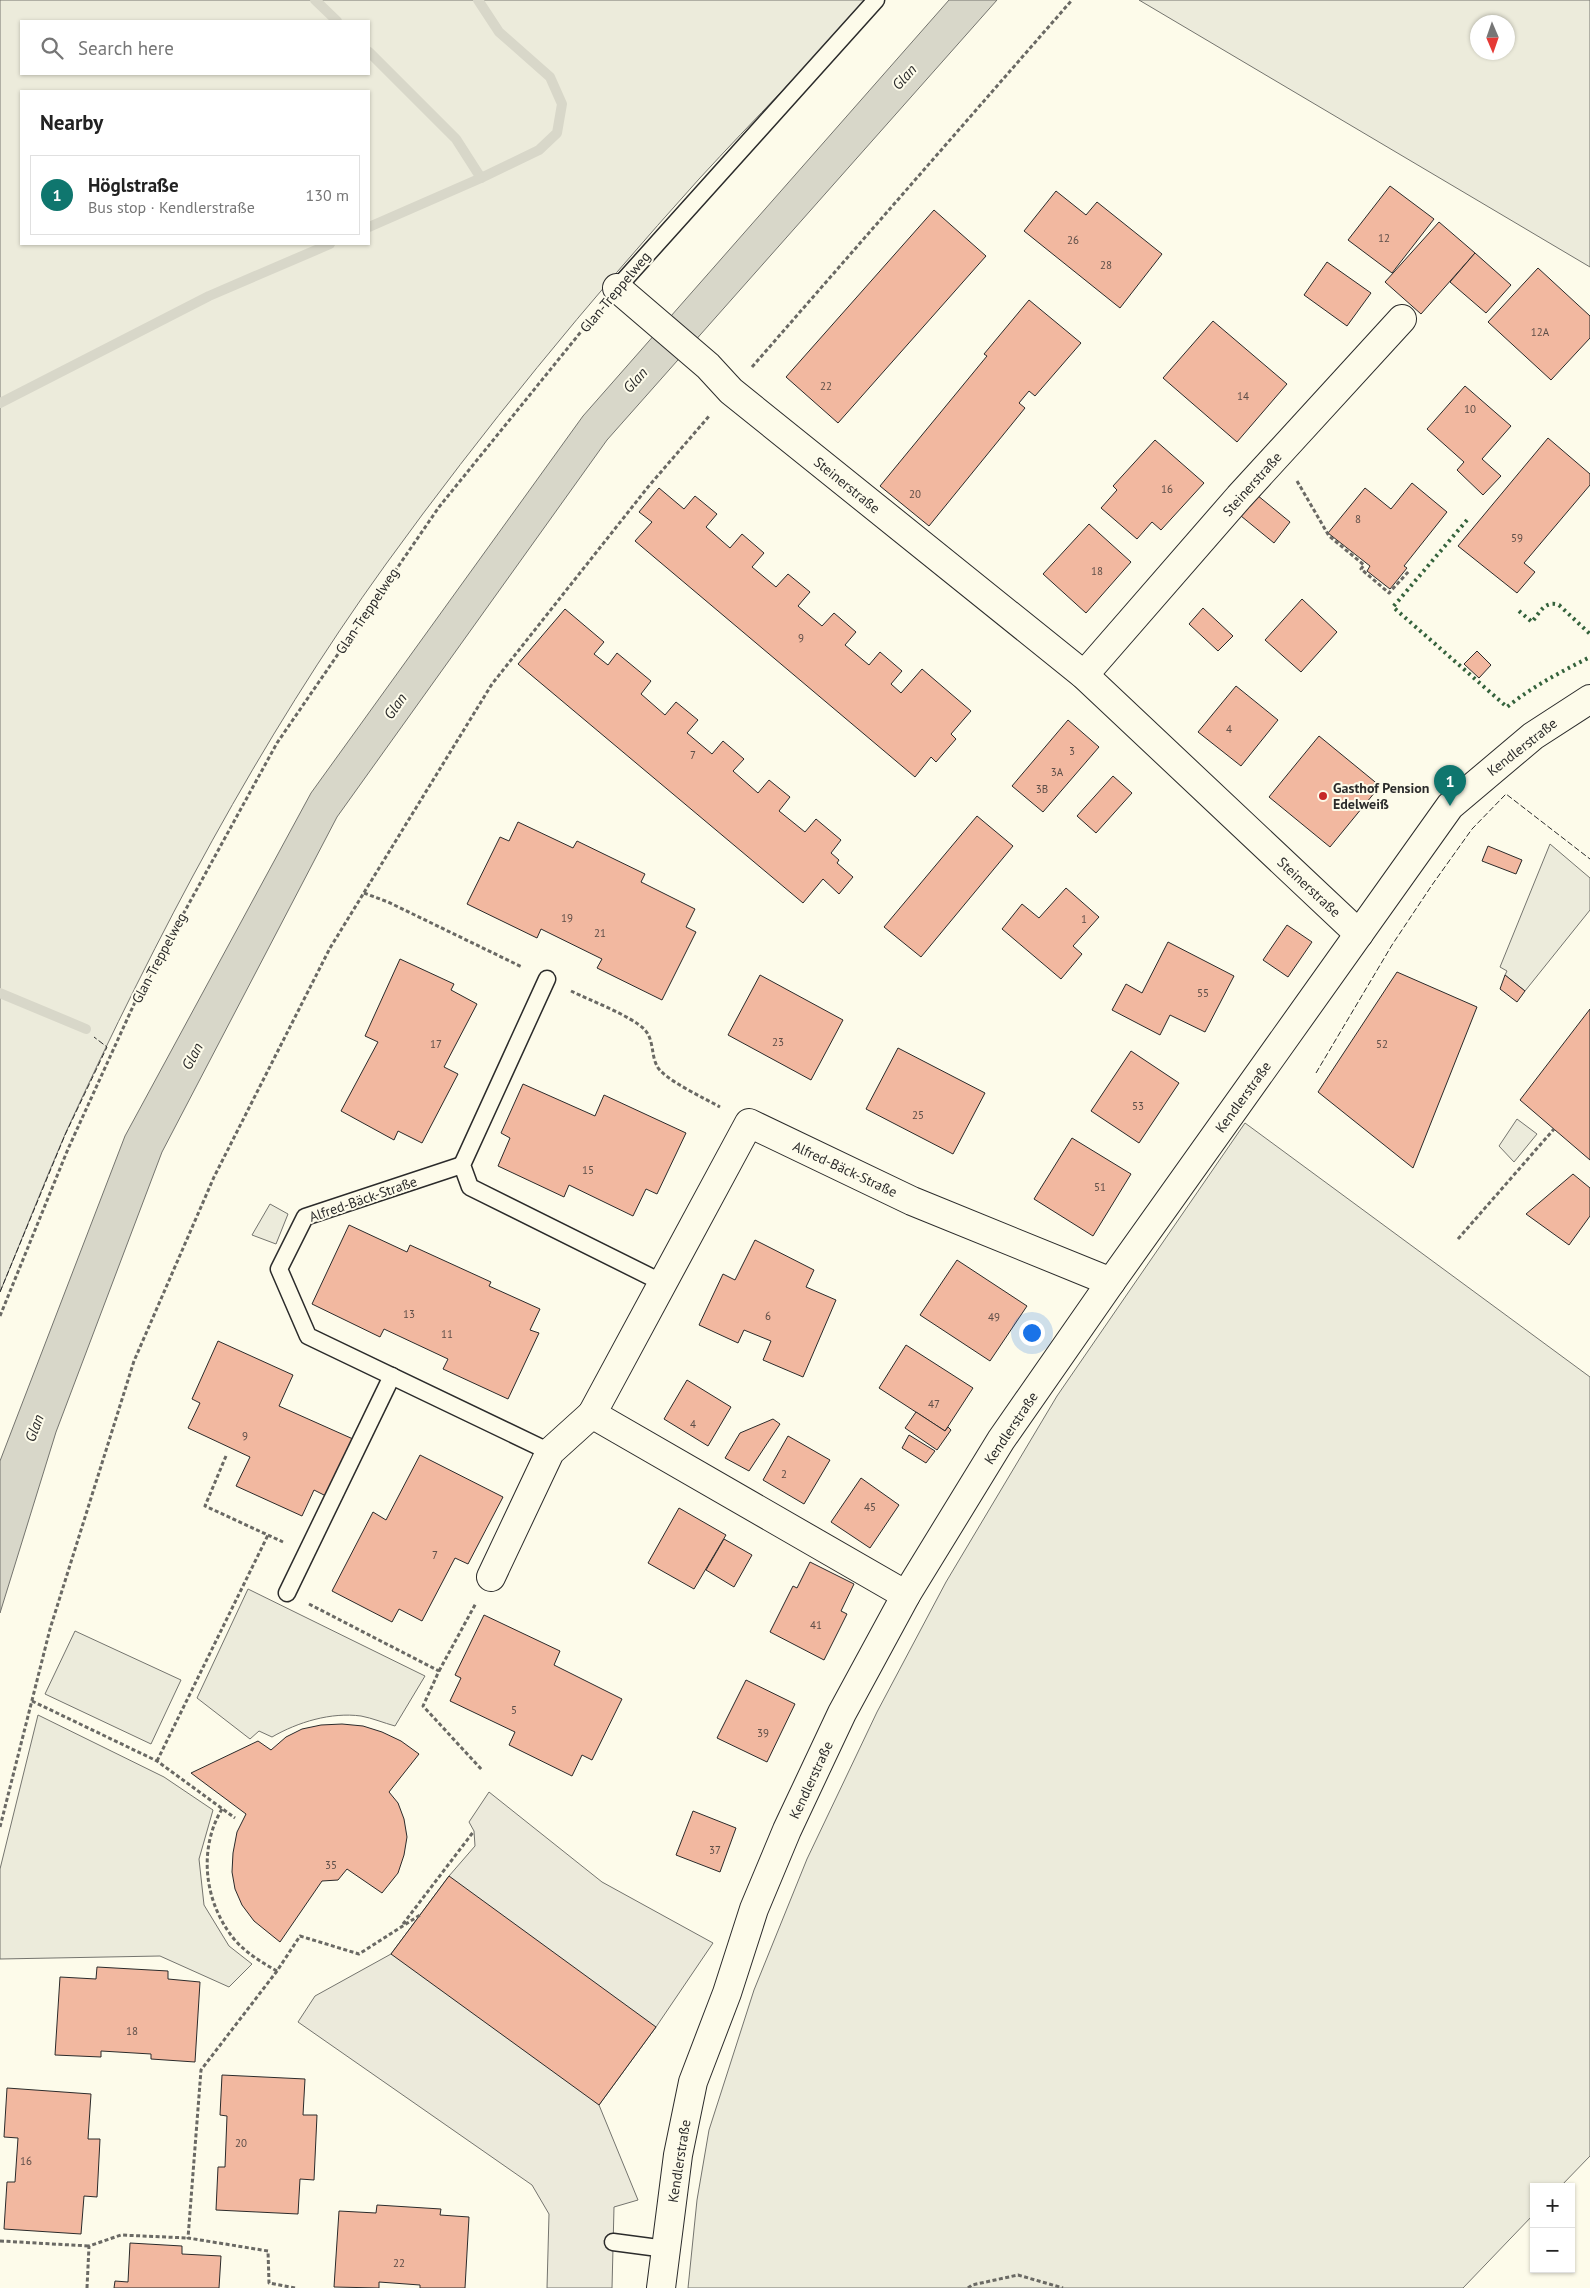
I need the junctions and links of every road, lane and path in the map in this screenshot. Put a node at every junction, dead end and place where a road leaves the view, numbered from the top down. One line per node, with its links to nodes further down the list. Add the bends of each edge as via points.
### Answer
1 (876, 0): 3 (lane, Glan-Treppelweg)
2 (1072, 0): 5 (path)
3 (622, 292): 5 (street, Steinerstraße, via 708,366); 17 (path, Glan-Treppelweg, via 439,507 277,743 135,1002 68,1149)
4 (1402, 319): 8 (street, Steinerstraße, via 1239,497)
5 (731, 391): 8 (street, Steinerstraße); 28 (path, via 648,487 492,684 330,948 214,1177 134,1361 52,1620)
6 (1295, 477): 7 (path, via 1329,536 1364,565 1361,569 1389,593)
7 (1409, 571)
8 (1084, 675): 10 (street, Steinerstraße)
9 (1590, 699): 10 (street, Kendlerstraße, via 1533,736 1450,806)
10 (1359, 934): 15 (street, Kendlerstraße)
11 (547, 979): 13 (lane)
12 (1554, 1129): 14 (path)
13 (462, 1165): 16 (lane, via 470,1187); 18 (lane, Alfred-Bäck-Straße, via 305,1217 279,1269 308,1336)
14 (1458, 1238)
15 (1111, 1282): 16 (street, Alfred-Bäck-Straße, via 912,1201 749,1123); 26 (street, Kendlerstraße, via 1001,1440)
16 (663, 1283): 19 (street, Alfred-Bäck-Straße)
17 (0, 1316)
18 (392, 1376): 20 (lane, Alfred-Bäck-Straße); 23 (lane)
19 (592, 1414): 20 (street, Alfred-Bäck-Straße); 26 (street)
20 (550, 1452): 24 (street, Alfred-Bäck-Straße)
21 (226, 1456): 22 (path, via 205,1506)
22 (268, 1535): 23 (path); 29 (path)
23 (306, 1552): 25 (lane)
24 (491, 1577): 27 (path)
25 (287, 1593): 27 (path)
26 (906, 1595): 42 (street, Kendlerstraße, via 842,1713 754,1909 693,2082 678,2156)
27 (440, 1671): 30 (path, via 423,1706)
28 (32, 1701): 29 (path); 33 (path)
29 (157, 1761): 31 (path)
30 (482, 1770)
31 (222, 1809): 32 (path); 37 (path, via 209,1840 207,1863 213,1903 234,1939)
32 (235, 1818)
33 (0, 1828)
34 (474, 1831): 36 (path)
35 (420, 1915): 36 (path)
36 (401, 1927): 37 (path, via 359,1954 300,1936)
37 (277, 1972): 38 (path, via 201,2070)
38 (188, 2238): 41 (path, via 121,2235); 43 (path, via 268,2251)
39 (0, 2240): 41 (path)
40 (613, 2242): 42 (lane)
41 (89, 2246): 44 (path)
42 (666, 2249): 46 (street, Kendlerstraße)
43 (268, 2286): 45 (path)
44 (88, 2288)
45 (295, 2288)
46 (661, 2288)
47 (968, 2288): 48 (path, via 1018,2275)
48 (1063, 2288)

